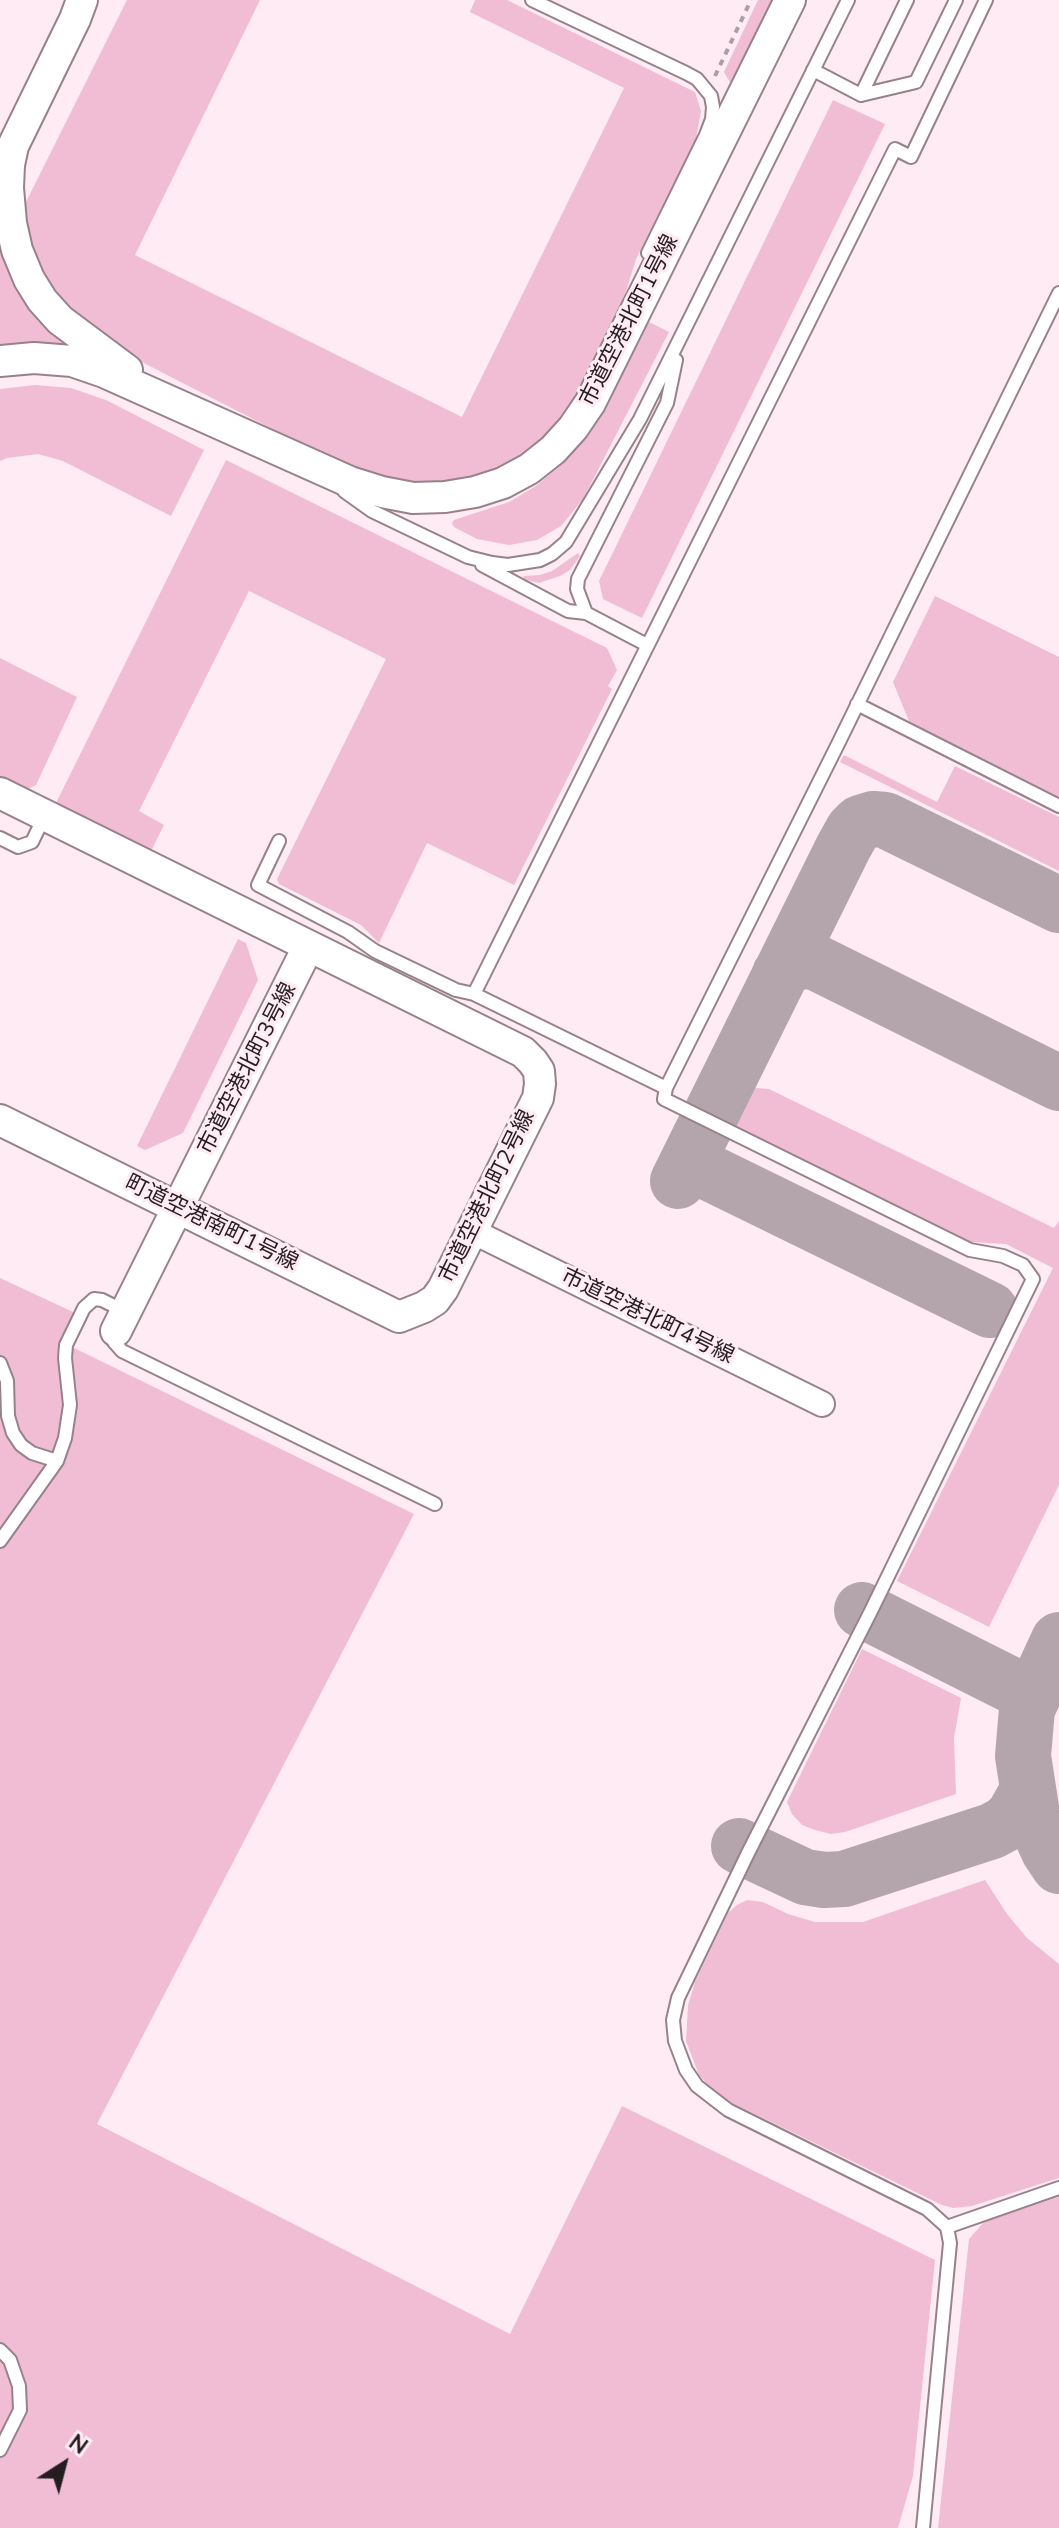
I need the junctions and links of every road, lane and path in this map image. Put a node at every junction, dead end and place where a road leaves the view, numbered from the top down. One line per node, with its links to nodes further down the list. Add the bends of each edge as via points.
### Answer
1 (68, 0): 14 (street)
2 (82, 0): 15 (street, via 20,127)
3 (104, 0): 15 (street)
4 (532, 0): 17 (lane, via 686,73 711,96 712,119 645,258)
5 (751, 0): 12 (path)
6 (790, 0): 17 (street, 市道空港北町1号線)
7 (848, 0): 11 (lane)
8 (907, 0): 13 (lane)
9 (956, 0): 13 (lane, via 916,82)
10 (986, 0): 24 (lane, via 911,157 895,149)
11 (813, 70): 13 (lane); 18 (lane)
12 (715, 76)
13 (861, 95)
14 (0, 139)
15 (4, 196): 20 (street, via 17,250 42,300)
16 (1059, 293): 25 (lane)
17 (634, 315): 21 (street, 市道空港北町1号線, via 573,428 529,469 503,483 475,492 413,498 350,482)
18 (680, 341): 22 (lane, via 566,542 552,554 525,563); 23 (lane, via 667,403 578,579)
19 (0, 361): 20 (street, 市道空港北町1号線, via 72,361)
20 (156, 394): 21 (street, 市道空港北町1号線)
21 (296, 458): 22 (lane, via 372,511)
22 (468, 557): 23 (lane, via 568,611)
23 (586, 613): 24 (lane)
24 (647, 645): 32 (lane)
25 (857, 704): 27 (lane); 33 (lane)
26 (0, 793): 28 (street, 市道空港北町2号線)
27 (1059, 806)
28 (45, 815): 29 (lane, via 32,842 18,847); 31 (street, 市道空港北町2号線)
29 (0, 838)
30 (279, 841): 32 (lane, via 258,885 375,951)
31 (308, 947): 36 (street, 市道空港北町3号線); 37 (street, 市道空港北町2号線, via 523,1052 539,1071 538,1098)
32 (474, 994): 33 (lane)
33 (666, 1088): 45 (lane, via 664,1099 970,1250 1023,1265 1033,1279 749,1851 678,1998 673,2020 686,2070 728,2110 927,2209)
34 (0, 1097): 36 (street, 市道空港北町2号線)
35 (0, 1120): 36 (street, 町道空港南町1号線)
36 (182, 1199): 37 (street, 市道空港北町2号線, via 424,1307 443,1289); 38 (street, 市道空港北町3号線)
37 (472, 1231): 40 (street, 市道空港北町4号線)
38 (121, 1322): 41 (lane, via 102,1300 94,1299 66,1345 69,1422); 42 (lane, via 114,1342 122,1351)
39 (0, 1363): 41 (lane, via 13,1433 32,1453)
40 (822, 1404)
41 (57, 1461): 43 (lane)
42 (435, 1504)
43 (0, 1541)
44 (1059, 2188): 45 (lane)
45 (947, 2227): 48 (lane, via 950,2243)
46 (0, 2350): 47 (lane, via 10,2360 19,2386 20,2410)
47 (0, 2450)
48 (923, 2528)

